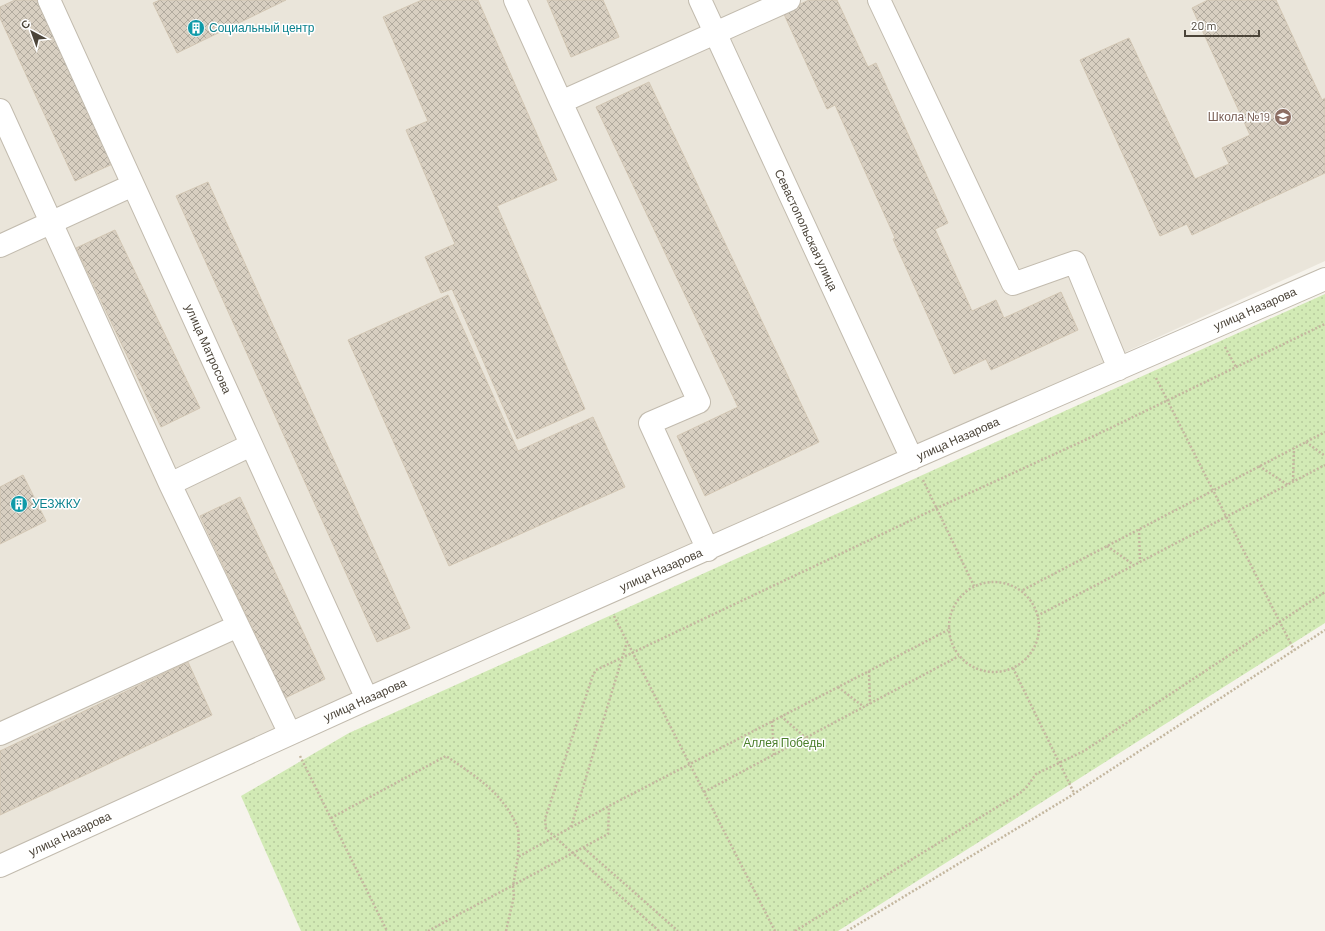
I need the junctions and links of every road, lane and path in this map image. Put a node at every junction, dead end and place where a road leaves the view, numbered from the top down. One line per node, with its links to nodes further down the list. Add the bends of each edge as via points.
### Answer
1 (49, 0): 9 (street, улица Матросова)
2 (515, 0): 7 (street)
3 (700, 0): 6 (street, Севастопольская улица)
4 (789, 0): 6 (street)
5 (878, 0): 15 (street, via 1013,284 1074,262)
6 (716, 33): 7 (street); 22 (street, Севастопольская улица)
7 (561, 102): 33 (street, via 699,402 650,423)
8 (0, 110): 10 (street)
9 (133, 185): 10 (street); 19 (street, улица Матросова)
10 (51, 223): 11 (street); 26 (street)
11 (0, 246)
12 (1325, 279): 14 (street, улица Назарова)
13 (1325, 324): 16 (path)
14 (1146, 358): 15 (street, улица Назарова); 16 (path)
15 (1119, 369): 22 (street, улица Назарова)
16 (1168, 400): 28 (path); 29 (path)
17 (1325, 432): 18 (path)
18 (1306, 442): 20 (path); 21 (path)
19 (251, 444): 26 (street); 53 (street, улица Матросова)
20 (1294, 448): 24 (path); 25 (path)
21 (1325, 456)
22 (912, 459): 29 (path); 33 (street, улица Назарова)
23 (1325, 465): 25 (path)
24 (1259, 466): 27 (path); 28 (path)
25 (1293, 482): 27 (path)
26 (170, 484): 42 (street)
27 (1288, 485): 30 (path)
28 (1213, 491): 30 (path); 31 (path)
29 (937, 508): 36 (path); 47 (path)
30 (1226, 517): 34 (path); 41 (path)
31 (1139, 529): 32 (path); 34 (path)
32 (1107, 546): 35 (path); 37 (path)
33 (708, 550): 53 (street, улица Назарова)
34 (1140, 562): 35 (path)
35 (1134, 565): 40 (path)
36 (974, 586): 37 (path, via 991,581); 43 (path, via 960,597 950,612)
37 (1023, 590): 40 (path, via 1035,607)
38 (1325, 592): 41 (path)
39 (612, 614): 45 (path)
40 (1037, 616): 50 (path, via 1037,642 1028,657)
41 (1280, 623): 46 (path); 62 (path, via 1084,751)
42 (238, 626): 58 (street); 59 (street)
43 (948, 630): 48 (path, via 952,647); 51 (path)
44 (1325, 630): 46 (path)
45 (627, 642): 47 (path); 49 (path)
46 (1294, 650): 65 (path)
47 (632, 652): 49 (path); 63 (path)
48 (959, 656): 50 (path, via 978,670 996,673); 54 (path)
49 (623, 657): 68 (path); 69 (path, via 600,667 593,674 545,819 546,829)
50 (1013, 668): 62 (path)
51 (869, 670): 52 (path); 54 (path)
52 (838, 687): 55 (path); 56 (path)
53 (367, 699): 59 (street, улица Назарова)
54 (870, 704): 55 (path)
55 (864, 707): 60 (path)
56 (781, 716): 57 (path); 60 (path)
57 (772, 721): 61 (path); 63 (path)
58 (0, 734)
59 (290, 734): 67 (path); 73 (street, улица Назарова)
60 (806, 738): 61 (path)
61 (774, 755): 64 (path)
62 (1059, 763): 65 (path); 81 (path, via 1036,774 1020,793)
63 (690, 764): 64 (path); 66 (path)
64 (704, 792): 80 (path)
65 (1074, 794): 82 (path)
66 (608, 806): 68 (path); 70 (path, via 608,834)
67 (331, 818): 72 (path, via 446,756 488,786 504,804 518,827); 75 (path)
68 (571, 827): 69 (path)
69 (554, 837): 71 (path); 72 (path)
70 (584, 848): 71 (path); 79 (path)
71 (573, 853): 74 (path); 78 (path)
72 (518, 857): 74 (path)
73 (0, 866)
74 (513, 886): 76 (path); 77 (path, via 514,896)
75 (387, 931)
76 (428, 931)
77 (506, 931)
78 (659, 931)
79 (678, 931)
80 (775, 931)
81 (795, 931)
82 (847, 931)

